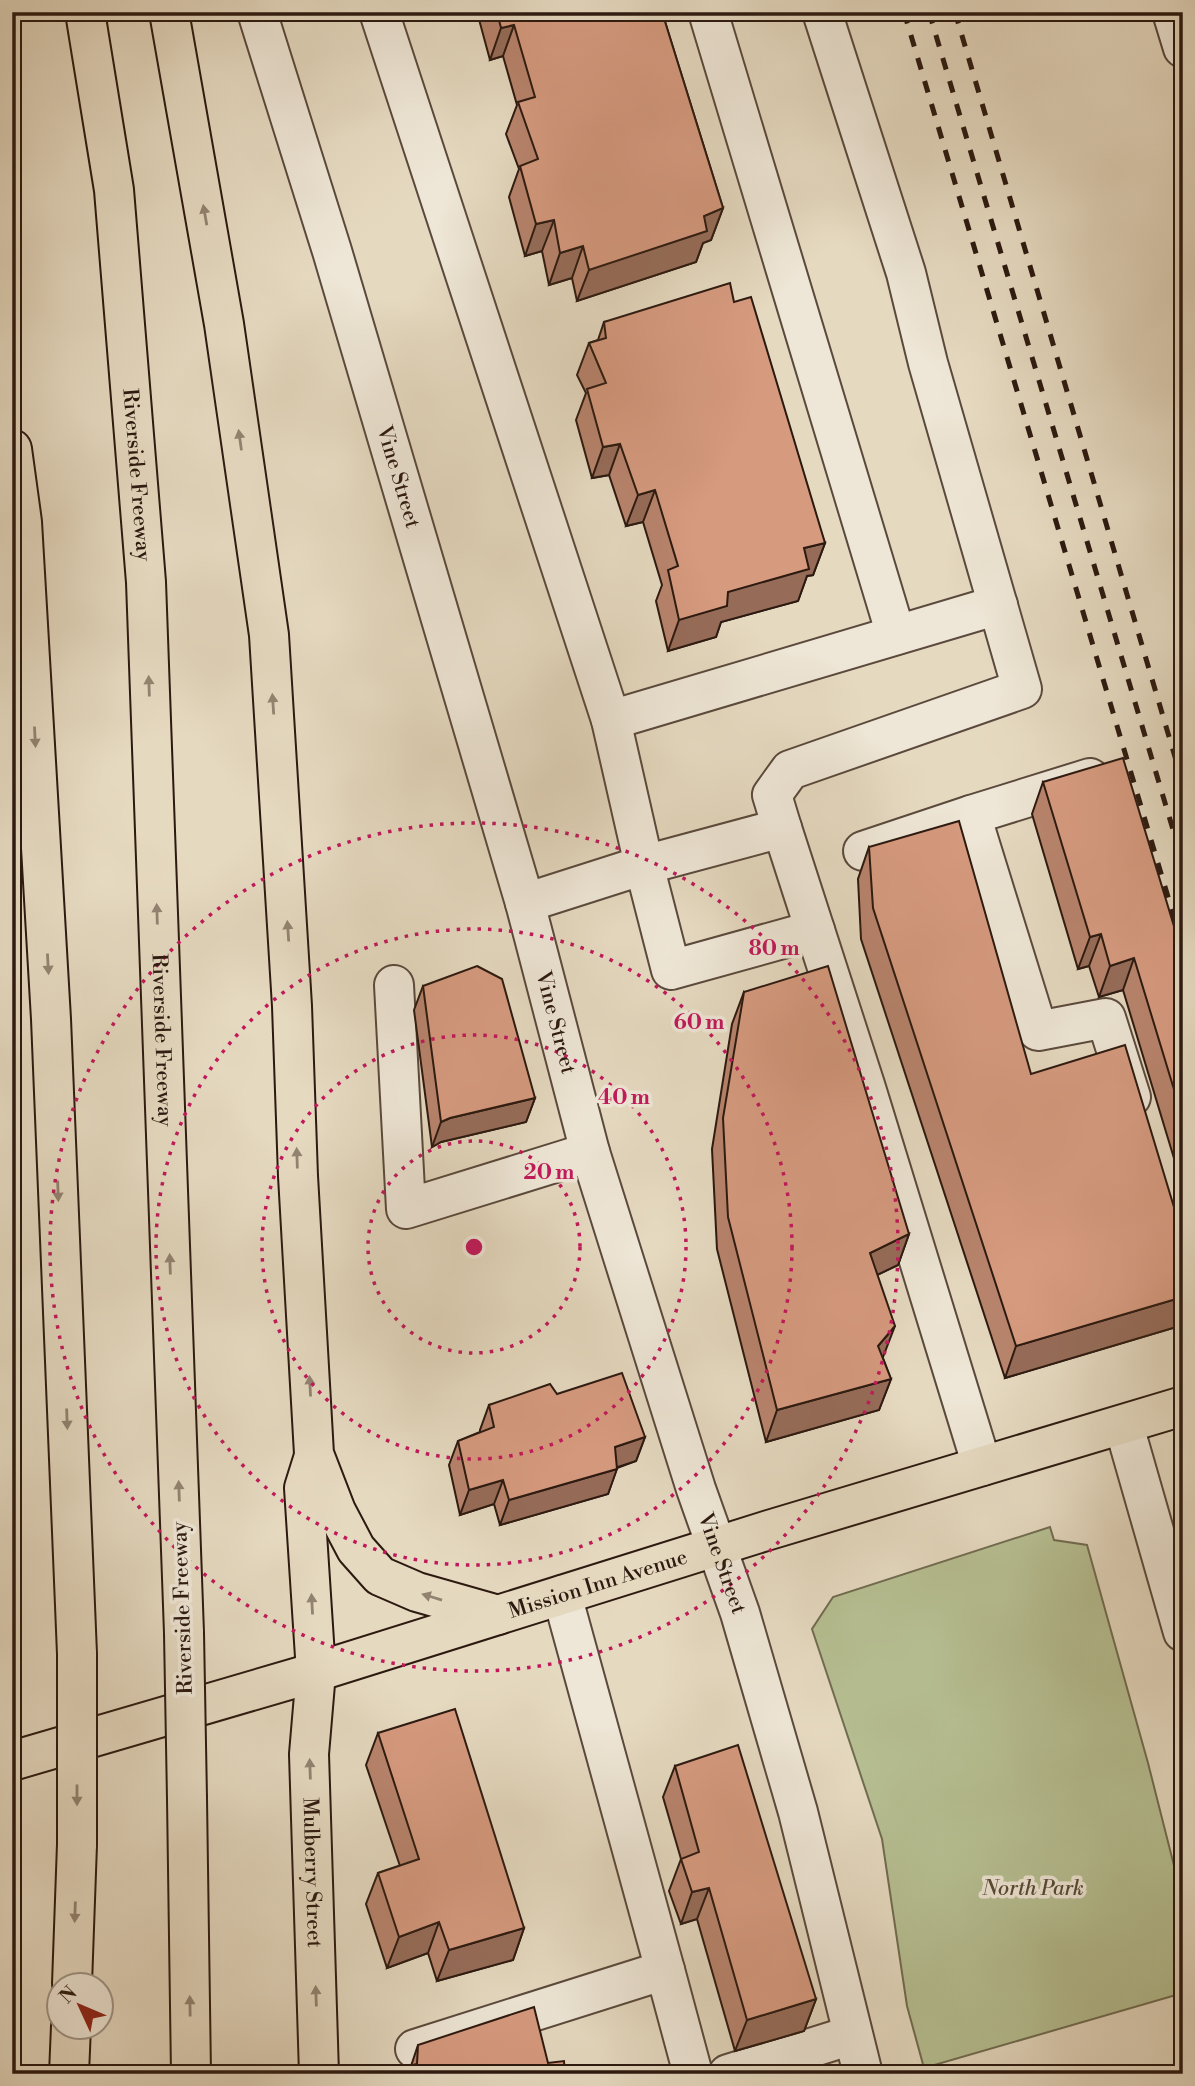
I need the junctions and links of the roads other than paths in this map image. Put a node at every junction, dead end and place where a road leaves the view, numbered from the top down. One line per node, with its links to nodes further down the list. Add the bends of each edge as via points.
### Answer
1 (85, 12): 39 (main road, Riverside Freeway, one-way to 1, bridge, via 184,1633 146,582 114,190)
2 (169, 12): 25 (main road, one-way to 2, via 269,635 224,324)
3 (257, 12): 18 (street, Vine Street)
4 (379, 12): 12 (street)
5 (708, 12): 11 (street)
6 (822, 12): 10 (street, via 906,273)
7 (1172, 12): 8 (street)
8 (1183, 48)
9 (12, 449): 33 (main road, one-way to 33, bridge, via 22,522 50,1005 77,1654)
10 (998, 605): 11 (street); 15 (street, via 1022,689 790,770 772,795)
11 (896, 635): 12 (street)
12 (611, 720): 17 (street)
13 (1095, 777): 14 (street)
14 (971, 815): 16 (street); 21 (street, via 1038,1031 1106,1018)
15 (782, 828): 17 (street); 19 (street)
16 (863, 851)
17 (644, 865): 18 (street); 19 (street, via 671,970)
18 (525, 903): 22 (street, Vine Street)
19 (815, 930): 26 (street)
20 (394, 985): 22 (street, via 405,1209)
21 (1140, 1124)
22 (590, 1152): 27 (street, Vine Street)
23 (1183, 1406): 24 (main road, Mission Inn Avenue)
24 (1124, 1426): 26 (main road, Mission Inn Avenue); 30 (street)
25 (314, 1454): 29 (main road, one-way to 25, via 417,1592 380,1576 356,1549 335,1511); 31 (main road, Mulberry Street, one-way to 25, via 304,1488)
26 (982, 1466): 27 (main road, Mission Inn Avenue)
27 (717, 1547): 28 (main road, Mission Inn Avenue); 35 (street, Vine Street, via 798,1812)
28 (562, 1595): 29 (main road, Mission Inn Avenue); 34 (street)
29 (498, 1615): 31 (main road, Mission Inn Avenue)
30 (1183, 1632)
31 (316, 1672): 32 (main road, Mission Inn Avenue); 40 (main road, Mulberry Street, one-way to 31, via 309,1754)
32 (12, 1762)
33 (72, 1970)
34 (665, 1970): 37 (street); 41 (street)
35 (852, 2035): 42 (street); 43 (street, Vine Street)
36 (70, 2040): 38 (main road)
37 (415, 2049)
38 (69, 2074)
39 (191, 2074)
40 (319, 2074)
41 (693, 2074)
42 (728, 2074)
43 (863, 2074)

